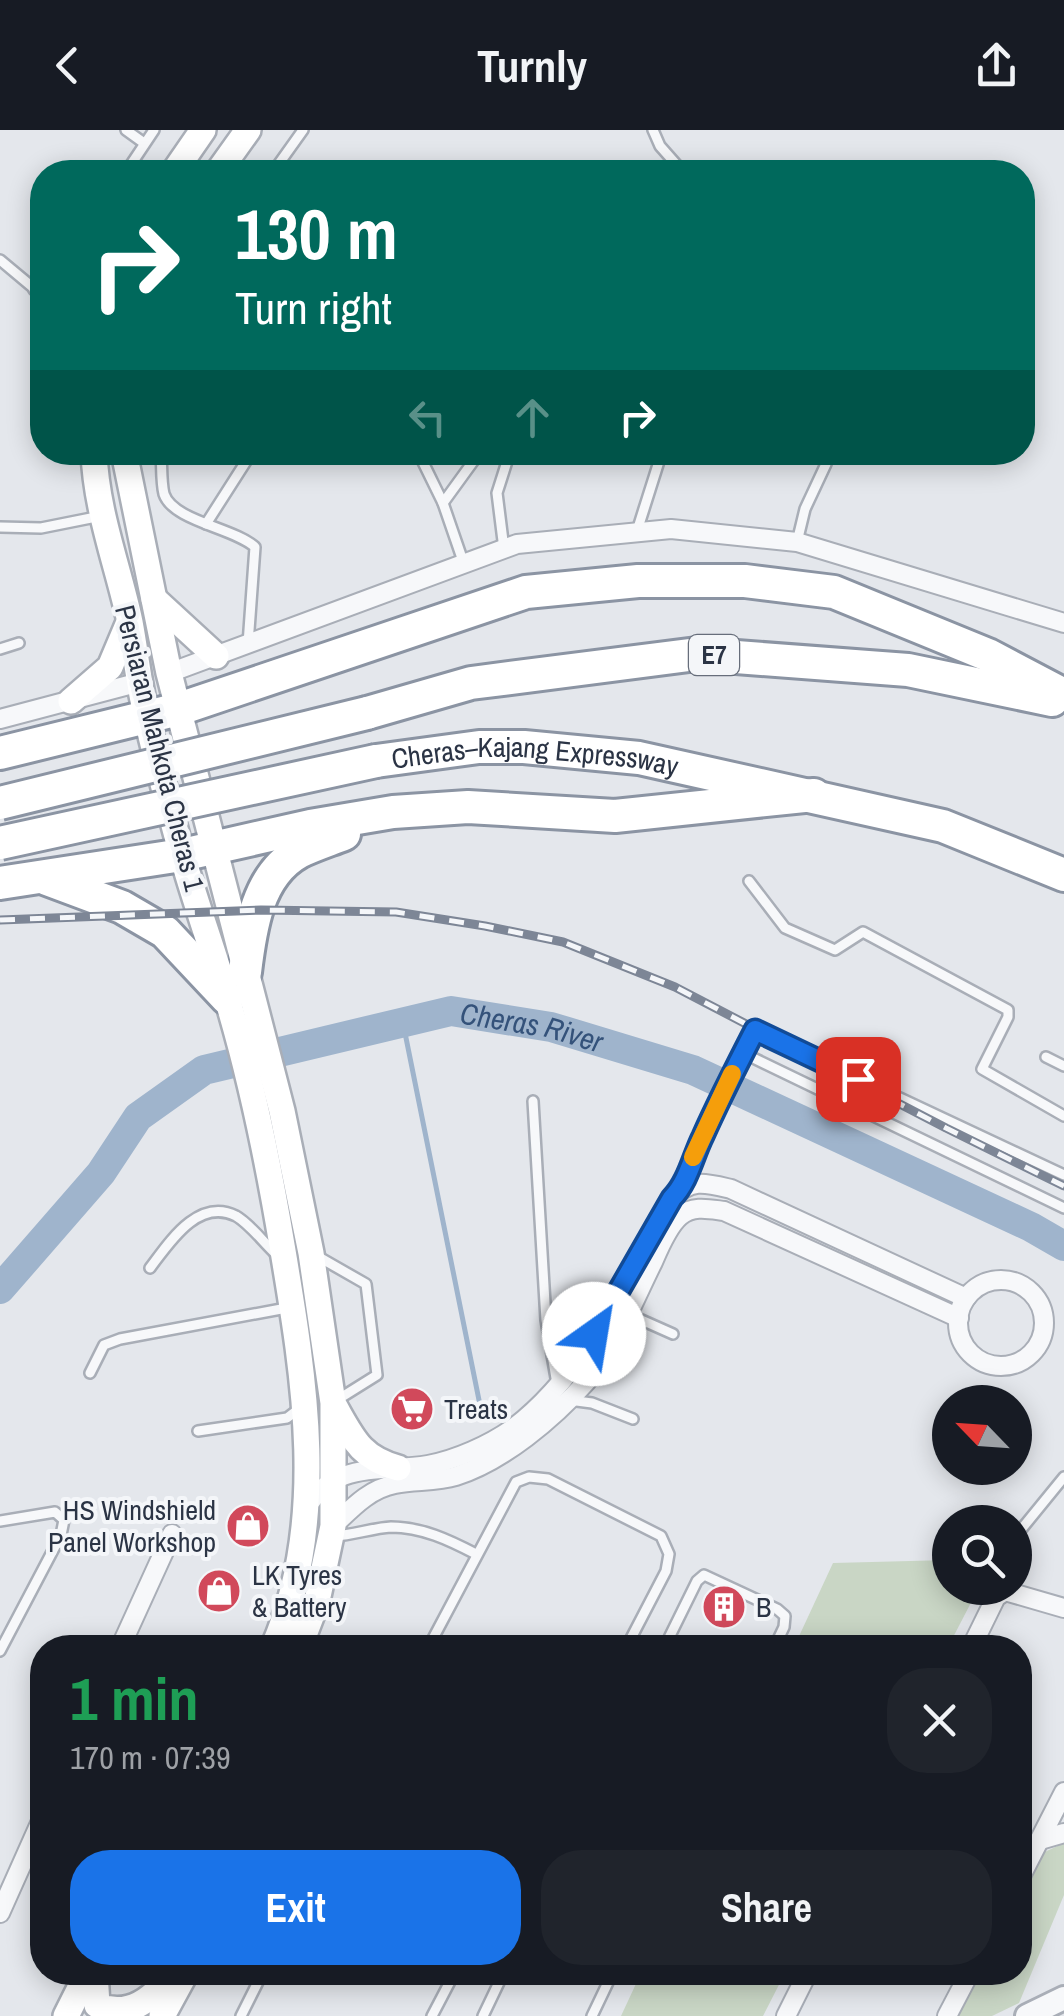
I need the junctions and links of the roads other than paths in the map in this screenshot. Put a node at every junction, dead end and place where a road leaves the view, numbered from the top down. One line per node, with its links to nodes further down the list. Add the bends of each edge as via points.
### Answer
1 (126, 130): 9 (lane)
2 (154, 130): 9 (lane)
3 (203, 130): 11 (main road)
4 (216, 130): 5 (main road, via 213,141 220,146)
5 (235, 130)
6 (248, 130): 12 (main road)
7 (303, 130): 13 (lane)
8 (653, 130): 14 (lane)
9 (144, 143): 10 (lane)
10 (133, 160)
11 (182, 160)
12 (227, 160)
13 (282, 160)
14 (672, 160)
15 (0, 260): 16 (lane)
16 (30, 285)
17 (95, 465): 27 (main road, Persiaran Mahkota Cheras 1)
18 (127, 465): 34 (main road, Persiaran Mahkota Cheras 1)
19 (161, 465): 28 (lane, via 172,507)
20 (244, 465): 28 (lane)
21 (424, 465): 26 (lane)
22 (471, 465): 26 (lane)
23 (506, 465): 32 (lane, via 497,493)
24 (658, 465): 30 (lane)
25 (826, 465): 31 (lane)
26 (443, 503): 33 (lane)
27 (102, 516): 29 (lane, via 41,528); 35 (main road, Persiaran Mahkota Cheras 1)
28 (206, 524): 38 (lane, via 255,547)
29 (0, 527)
30 (637, 531): 31 (street); 32 (street)
31 (798, 542): 36 (street)
32 (504, 549): 33 (street)
33 (464, 564): 38 (street)
34 (154, 598): 40 (main road); 41 (main road, Persiaran Mahkota Cheras 1)
35 (130, 621): 42 (main road, Persiaran Mahkota Cheras 1); 44 (main road, via 110,667)
36 (1064, 623)
37 (19, 643): 39 (lane)
38 (248, 644): 40 (street)
39 (0, 648)
40 (216, 656): 41 (street)
41 (169, 673): 46 (main road, Persiaran Mahkota Cheras 1)
42 (140, 682): 44 (street); 47 (main road, Persiaran Mahkota Cheras 1)
43 (1064, 695): 46 (highway, via 988,654 834,592 745,581 638,580 526,592)
44 (71, 701): 48 (street)
45 (1064, 703): 51 (highway, Cheras–Kajang Expressway / E7, bridge, via 908,670 697,654 470,683)
46 (178, 709): 47 (highway); 54 (main road, Persiaran Mahkota Cheras 1)
47 (146, 718): 49 (highway); 54 (main road, Persiaran Mahkota Cheras 1)
48 (0, 720)
49 (0, 753)
50 (814, 795): 52 (highway, via 615,816 468,807); 53 (highway, Cheras–Kajang Expressway, bridge, via 639,758 524,747 431,751); 55 (highway, Cheras–Kajang Expressway, via 943,826)
51 (0, 802)
52 (393, 812): 54 (highway); 59 (highway, via 296,853 273,876 251,918)
53 (0, 843)
54 (197, 852): 56 (highway); 59 (main road, Persiaran Mahkota Cheras 1)
55 (1064, 875)
56 (44, 878): 58 (highway); 59 (highway, via 122,907)
57 (749, 881): 65 (lane, via 794,933 835,950 863,932 1008,1010 982,1070)
58 (0, 883)
59 (236, 985): 63 (main road, Persiaran Mahkota Cheras 1)
60 (744, 1053): 66 (lane, via 755,1030); 67 (lane); 68 (lane)
61 (1046, 1057): 62 (lane)
62 (1064, 1066)
63 (260, 1075): 69 (main road); 70 (main road)
64 (534, 1101): 78 (lane, via 546,1320)
65 (1064, 1116)
66 (1064, 1176)
67 (684, 1186): 72 (street, via 731,1188); 74 (street, via 672,1198)
68 (1064, 1208)
69 (311, 1252): 79 (main road); 79 (lane, via 366,1284 376,1375)
70 (285, 1263): 71 (lane, via 238,1217 219,1212 194,1218); 73 (main road)
71 (150, 1268)
72 (966, 1298): 75 (street); 75 (street, via 989,1281 1018,1283 1039,1302 1044,1331 1029,1356 990,1365 967,1350)
73 (293, 1307): 77 (lane, via 120,1339 104,1346); 80 (main road)
74 (620, 1310): 75 (street, via 680,1216 701,1208 744,1220); 76 (lane); 78 (street, via 589,1380)
75 (959, 1318)
76 (672, 1334)
77 (90, 1373)
78 (563, 1394): 81 (lane); 83 (street, via 462,1455); 89 (street, via 506,1450 457,1476 371,1492)
79 (333, 1402): 83 (main road, via 363,1452); 85 (main road)
80 (305, 1404): 82 (lane, via 288,1418); 86 (main road)
81 (633, 1419)
82 (198, 1431)
83 (398, 1468): 85 (street)
84 (1064, 1478): 87 (lane)
85 (332, 1479): 86 (street); 89 (main road)
86 (306, 1509): 96 (main road, via 294,1586)
87 (1032, 1517)
88 (0, 1522): 103 (lane, via 55,1512 64,1520)
89 (332, 1531): 91 (lane, via 415,1529); 97 (main road)
90 (172, 1534): 95 (street)
91 (476, 1554): 98 (lane); 99 (lane, via 516,1482 529,1477 548,1478 661,1536 666,1571)
92 (1032, 1597): 94 (street)
93 (991, 1605): 102 (street)
94 (1064, 1608)
95 (126, 1635)
96 (277, 1635)
97 (304, 1635)
98 (435, 1635)
99 (633, 1635)
100 (670, 1635): 101 (lane, via 704,1575 785,1616)
101 (780, 1635)
102 (977, 1635)
103 (0, 1651)
104 (1064, 1792): 106 (street)
105 (1064, 1833): 106 (street)
106 (1040, 1840): 108 (street)
107 (30, 1846): 109 (street)
108 (1032, 1855)
109 (0, 1912)
110 (84, 1985): 122 (main road)
111 (94, 1985): 112 (main road, via 97,2005 127,2016)
112 (159, 1985)
113 (161, 1985): 123 (main road)
114 (179, 1985): 124 (main road)
115 (256, 1985): 125 (lane)
116 (448, 1985): 126 (lane)
117 (498, 1985): 127 (lane)
118 (607, 1985): 128 (lane)
119 (802, 1985): 129 (street)
120 (963, 1985): 130 (street)
121 (1064, 1998): 131 (street)
122 (66, 2016)
123 (147, 2016)
124 (162, 2016)
125 (240, 2016)
126 (432, 2016)
127 (483, 2016)
128 (592, 2016)
129 (786, 2016)
130 (947, 2016)
131 (1027, 2016)

